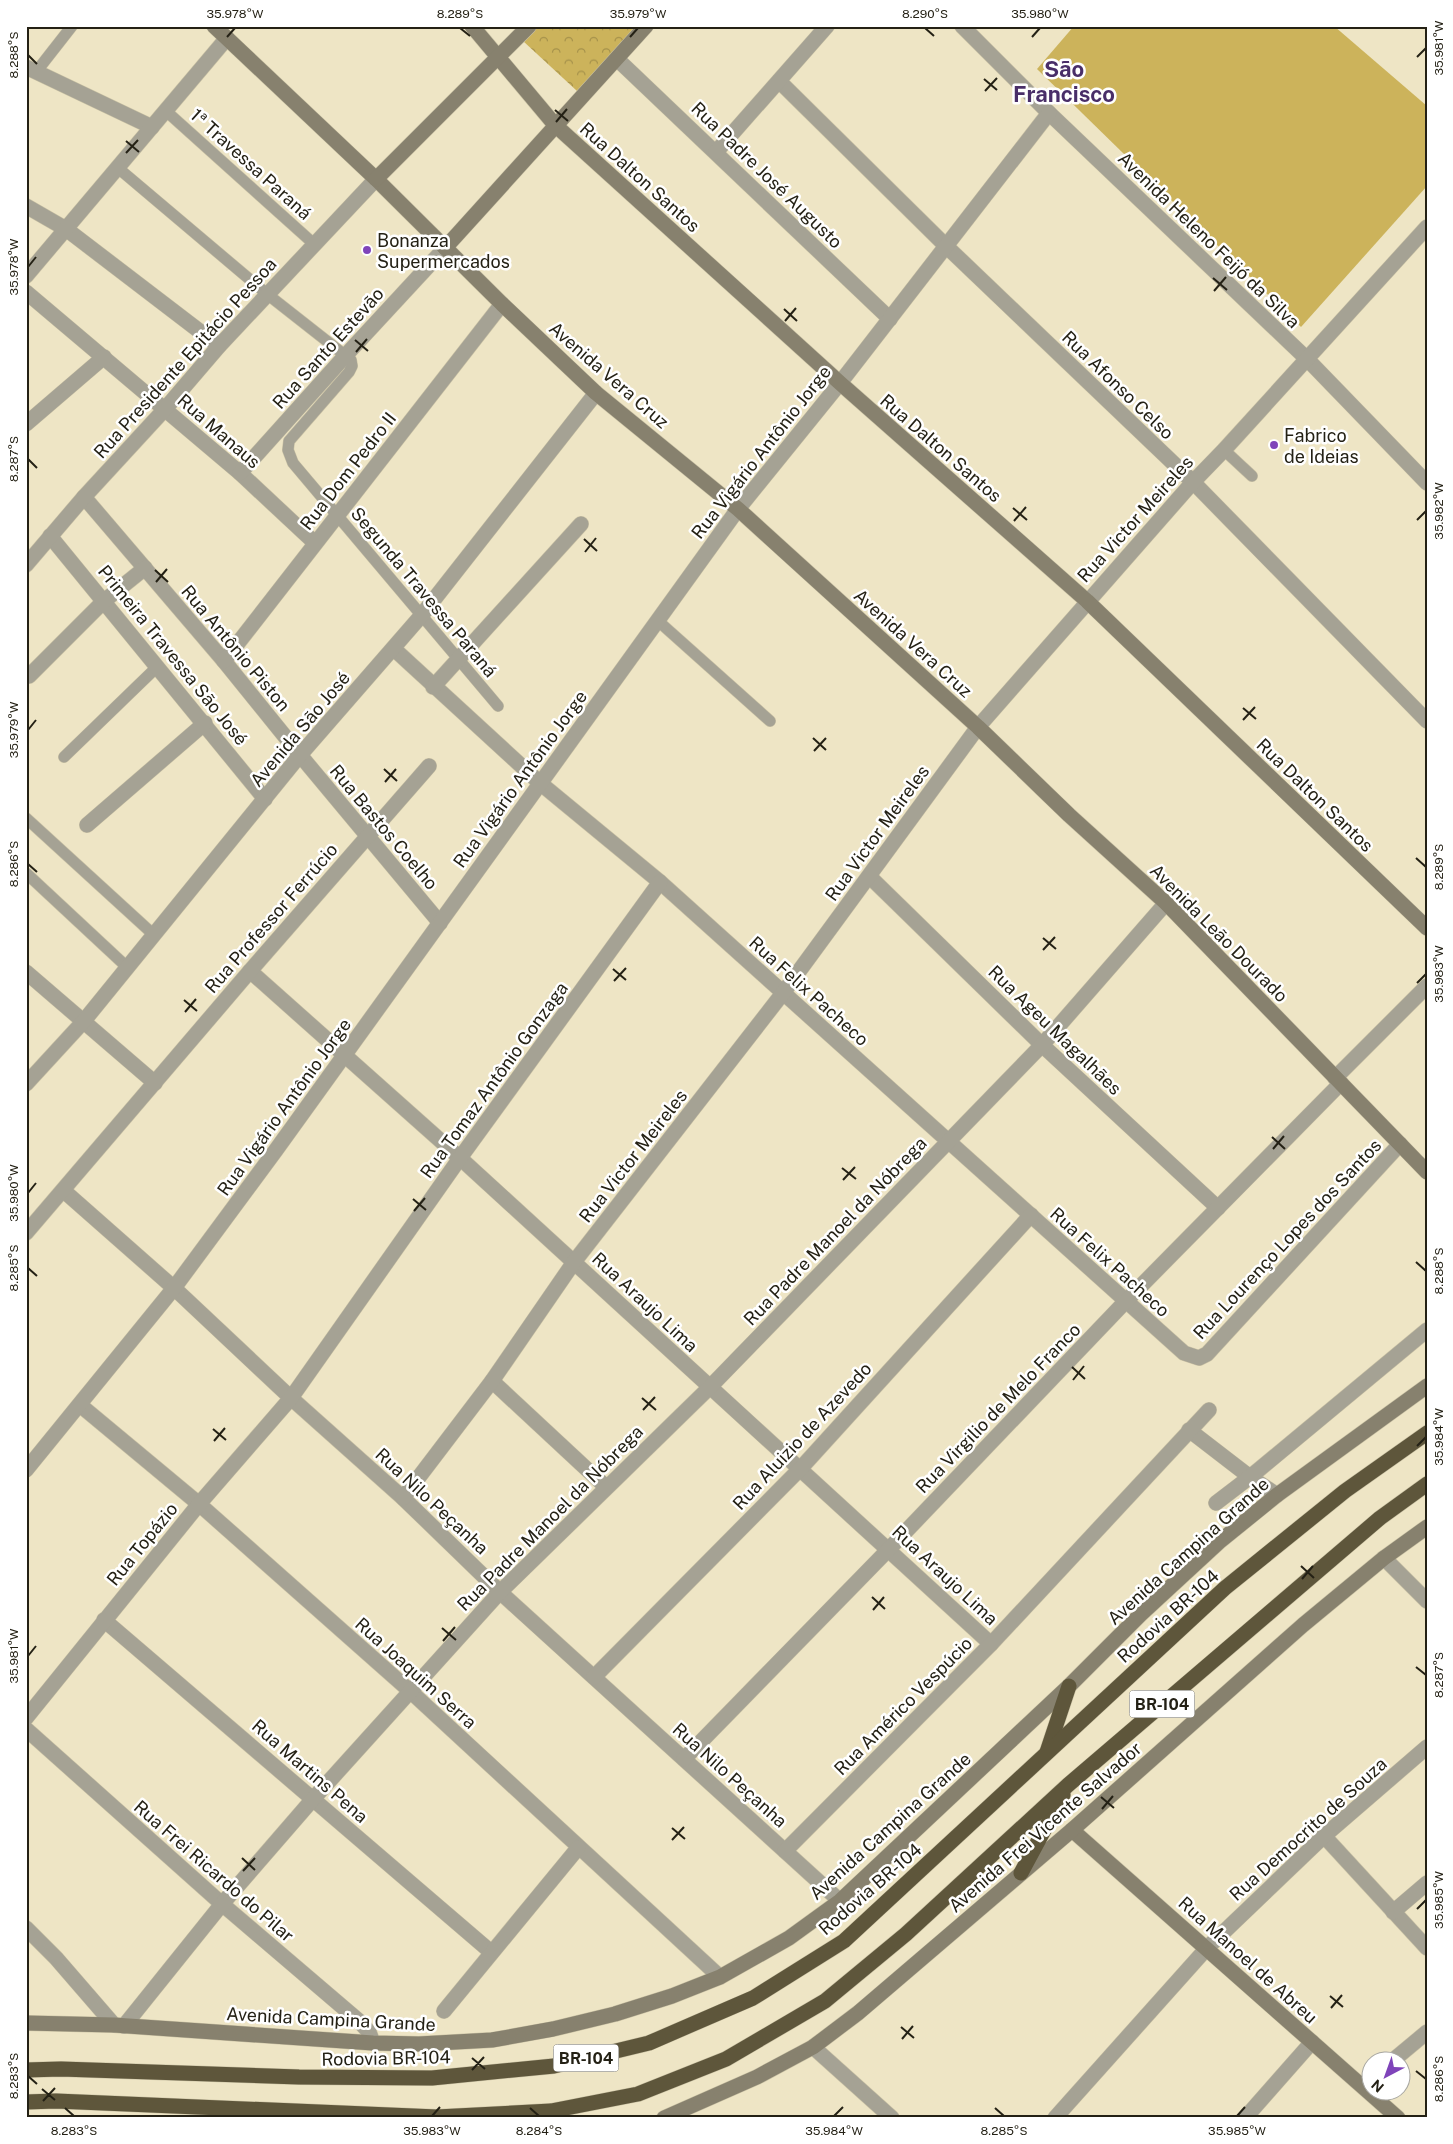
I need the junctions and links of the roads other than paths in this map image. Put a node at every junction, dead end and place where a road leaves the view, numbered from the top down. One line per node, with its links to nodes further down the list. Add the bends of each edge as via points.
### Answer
1 (72, 26): 11 (lane)
2 (214, 26): 8 (main road, Avenida Vera Cruz)
3 (472, 26): 9 (main road, Rua Dalton Santos)
4 (528, 26): 9 (main road)
5 (646, 26): 10 (main road)
6 (827, 26): 12 (street)
7 (970, 29): 14 (street, Avenida Heleno Feijó da Silva)
8 (227, 38): 13 (street); 19 (main road, Avenida Vera Cruz)
9 (500, 57): 15 (main road, Rua Dalton Santos); 19 (main road)
10 (617, 59): 15 (main road); 17 (street, Rua Padre José Augusto)
11 (31, 69): 16 (street)
12 (779, 81): 17 (street); 24 (street, Rua Afonso Celso)
13 (166, 111): 16 (street); 23 (lane, 1ª Travessa Paraná)
14 (1049, 113): 24 (street, Rua Vigário Antônio Jorge); 34 (street, Avenida Heleno Feijó da Silva)
15 (555, 125): 25 (main road); 35 (main road, Rua Dalton Santos)
16 (152, 128): 18 (street)
17 (716, 152): 30 (street, Rua Padre José Augusto)
18 (118, 168): 22 (street); 28 (lane)
19 (376, 179): 23 (street, Rua Presidente Epitácio Pessoa); 25 (main road, Avenida Vera Cruz)
20 (26, 206): 22 (street)
21 (1427, 227): 34 (street, Rua Victor Meireles)
22 (66, 229): 26 (street); 31 (street)
23 (314, 244): 28 (street, Rua Presidente Epitácio Pessoa)
24 (946, 246): 30 (street, Rua Vigário Antônio Jorge); 42 (street, Rua Afonso Celso)
25 (445, 248): 29 (main road, Avenida Vera Cruz); 32 (street, Rua Santo Estevão)
26 (26, 276)
27 (26, 292): 33 (street, Rua Manaus)
28 (267, 294): 31 (street, Rua Presidente Epitácio Pessoa); 32 (lane)
29 (502, 304): 36 (main road, Avenida Vera Cruz); 46 (street, Rua Dom Pedro II)
30 (890, 319): 35 (street, Rua Vigário Antônio Jorge)
31 (219, 346): 37 (street, Rua Presidente Epitácio Pessoa)
32 (346, 354): 40 (street, Rua Santo Estevão); 46 (lane, Segunda Travessa Paraná, via 352,366 349,372 289,441 288,450 292,463)
33 (104, 357): 37 (street, Rua Manaus); 38 (street)
34 (1307, 359): 39 (street, Rua Victor Meireles); 43 (street, Avenida Heleno Feijó da Silva)
35 (840, 383): 45 (street, Rua Vigário Antônio Jorge); 53 (main road, Rua Dalton Santos)
36 (596, 393): 45 (main road, Avenida Vera Cruz); 54 (street, Avenida São José)
37 (165, 408): 40 (street, Rua Manaus); 44 (street, Rua Presidente Epitácio Pessoa)
38 (26, 424)
39 (1224, 450): 41 (lane); 42 (street, Rua Victor Meireles)
40 (240, 473): 49 (street, Rua Manaus)
41 (1252, 476)
42 (1193, 482): 53 (street, Rua Victor Meireles); 64 (street, Rua Afonso Celso)
43 (1427, 483)
44 (84, 497): 48 (street, Rua Presidente Epitácio Pessoa); 51 (street, Rua Antônio Piston)
45 (738, 509): 55 (street, Rua Vigário Antônio Jorge); 66 (main road, Avenida Vera Cruz)
46 (336, 516): 49 (street, Rua Dom Pedro II); 54 (lane, Segunda Travessa Paraná)
47 (581, 524): 57 (street)
48 (50, 536): 50 (street, Rua Presidente Epitácio Pessoa); 52 (street, Primeira Travessa São José)
49 (315, 543): 58 (street, Rua Dom Pedro II)
50 (26, 565)
51 (145, 568): 52 (street); 58 (street, Rua Antônio Piston)
52 (104, 601): 59 (street, Primeira Travessa São José); 60 (street)
53 (1087, 601): 66 (street, Rua Victor Meireles); 80 (main road, Rua Dalton Santos)
54 (421, 616): 56 (street, Avenida São José); 57 (lane, Segunda Travessa Paraná)
55 (657, 620): 63 (lane); 70 (street, Rua Vigário Antônio Jorge)
56 (394, 649): 61 (street, Rua Felix Pacheco); 67 (street, Avenida São José)
57 (457, 658): 61 (street); 62 (lane, Segunda Travessa Paraná)
58 (224, 661): 67 (street, Rua Antônio Piston)
59 (158, 666): 65 (street, Primeira Travessa São José); 68 (lane)
60 (29, 676)
61 (433, 687): 70 (street, Rua Felix Pacheco)
62 (498, 706)
63 (770, 721)
64 (1427, 721)
65 (205, 723): 71 (street, Primeira Travessa São José); 73 (street)
66 (978, 727): 76 (street, Rua Victor Meireles); 78 (main road, Avenida Leão Dourado)
67 (300, 755): 71 (street, Avenida São José); 74 (street, Rua Bastos Coelho)
68 (64, 757)
69 (429, 766): 74 (street, Rua Professor Ferrúcio)
70 (540, 783): 77 (street, Rua Felix Pacheco); 79 (street, Rua Vigário Antônio Jorge)
71 (265, 799): 81 (street, Avenida São José)
72 (26, 818): 81 (lane)
73 (87, 825)
74 (366, 836): 79 (street, Rua Bastos Coelho); 83 (street, Rua Professor Ferrúcio)
75 (26, 873): 82 (lane)
76 (870, 877): 86 (street, Rua Victor Meireles); 88 (street, Rua Ageu Magalhães)
77 (660, 882): 86 (street, Rua Felix Pacheco); 95 (street, Rua Tomaz Antônio Gonzaga)
78 (1166, 903): 88 (street, Rua Padre Manoel da Nóbrega); 90 (main road, Avenida Leão Dourado)
79 (440, 923): 89 (street, Rua Vigário Antônio Jorge)
80 (1427, 928)
81 (154, 935): 82 (street, Avenida São José)
82 (128, 968): 87 (street, Avenida São José)
83 (250, 971): 89 (street, Rua Araujo Lima); 91 (street, Rua Professor Ferrúcio)
84 (26, 972): 87 (street)
85 (1427, 986): 90 (street, Rua Virgilio de Melo Franco)
86 (783, 993): 93 (street, Rua Felix Pacheco); 101 (street, Rua Victor Meireles)
87 (83, 1022): 91 (street); 92 (street, Avenida São José)
88 (1042, 1045): 93 (street, Rua Padre Manoel da Nóbrega); 98 (street, Rua Ageu Magalhães)
89 (344, 1056): 95 (street, Rua Araujo Lima); 102 (street, Rua Vigário Antônio Jorge)
90 (1338, 1081): 94 (main road, Avenida Leão Dourado); 98 (street, Rua Virgilio de Melo Franco)
91 (155, 1083): 97 (street, Rua Professor Ferrúcio)
92 (26, 1084)
93 (949, 1140): 99 (street, Rua Felix Pacheco); 108 (street, Rua Padre Manoel da Nóbrega)
94 (1400, 1144): 96 (main road, Avenida Leão Dourado); 105 (street, Rua Lourenço Lopes dos Santos, via 1207,1354)
95 (460, 1158): 101 (street, Rua Araujo Lima); 109 (street, Rua Tomaz Antônio Gonzaga)
96 (1427, 1172)
97 (64, 1191): 100 (street, Rua Professor Ferrúcio); 102 (street, Rua Nilo Peçanha)
98 (1218, 1208): 103 (street, Rua Virgilio de Melo Franco)
99 (1031, 1215): 103 (street, Rua Felix Pacheco); 114 (street, Rua Aluizio de Azevedo)
100 (26, 1233)
101 (574, 1262): 106 (street, Rua Victor Meireles); 108 (street, Rua Araujo Lima)
102 (174, 1288): 109 (street, Rua Nilo Peçanha); 110 (street, Rua Vigário Antônio Jorge)
103 (1125, 1302): 105 (street, Rua Felix Pacheco, via 1184,1353); 124 (street, Rua Virgilio de Melo Franco)
104 (1427, 1330): 116 (street)
105 (1199, 1358)
106 (492, 1381): 118 (street); 120 (street, Rua Victor Meireles)
107 (1427, 1386): 119 (main road, Avenida Campina Grande)
108 (710, 1387): 114 (street, Rua Araujo Lima); 118 (street, Rua Padre Manoel da Nóbrega)
109 (291, 1398): 120 (street, Rua Nilo Peçanha); 122 (street, Rua Topázio)
110 (80, 1405): 115 (street, Rua Vigário Antônio Jorge); 122 (street, Rua Joaquim Serra)
111 (1209, 1410): 112 (street, Rua Américo Vespúcio)
112 (1189, 1430): 116 (street); 129 (street, Rua Américo Vespúcio)
113 (1427, 1433): 136 (highway, Rodovia BR-104 / BR-104, via 1345,1491 1225,1588)
114 (801, 1468): 124 (street, Rua Araujo Lima); 130 (street, Rua Aluizio de Azevedo)
115 (26, 1470)
116 (1250, 1477): 119 (street); 121 (street)
117 (1427, 1484): 138 (highway, BR-104, via 1373,1524)
118 (606, 1487): 126 (street, Rua Padre Manoel da Nóbrega)
119 (1277, 1495): 131 (main road, Avenida Campina Grande, via 1141,1614)
120 (403, 1498): 126 (street, Rua Nilo Peçanha)
121 (1216, 1503)
122 (199, 1504): 128 (street, Rua Topázio); 132 (street, Rua Joaquim Serra)
123 (1427, 1527): 125 (main road, Avenida Frei Vicente Salvador)
124 (890, 1549): 129 (street, Rua Araujo Lima); 137 (street, Rua Virgilio de Melo Franco)
125 (1384, 1558): 127 (street); 140 (main road, Avenida Frei Vicente Salvador, via 1303,1625)
126 (500, 1592): 130 (street, Rua Nilo Peçanha); 132 (street, Rua Padre Manoel da Nóbrega)
127 (1427, 1601)
128 (104, 1620): 133 (street, Rua Topázio); 139 (street, Rua Martins Pena)
129 (991, 1644): 143 (street, Rua Américo Vespúcio)
130 (594, 1677): 137 (street, Rua Nilo Peçanha)
131 (1069, 1686): 136 (highway); 146 (main road, Avenida Campina Grande)
132 (410, 1691): 139 (street, Rua Padre Manoel da Nóbrega); 142 (street, Rua Joaquim Serra)
133 (26, 1718)
134 (26, 1729): 147 (street, Rua Frei Ricardo do Pilar)
135 (1427, 1747): 141 (street, Rua Democrito de Souza)
136 (1046, 1754): 162 (highway, Rodovia BR-104 / BR-104, via 844,1941 753,1998 650,2043 554,2066 432,2078)
137 (684, 1759): 143 (street, Rua Nilo Peçanha)
138 (1068, 1785): 144 (highway); 164 (highway, BR-104, via 906,1934 825,2001 726,2059 638,2094 551,2111 437,2117)
139 (313, 1799): 147 (street, Rua Padre Manoel da Nóbrega); 152 (street, Rua Martins Pena)
140 (1072, 1830): 144 (main road, Avenida Frei Vicente Salvador); 150 (main road, Rua Manoel de Abreu)
141 (1324, 1836): 148 (street); 150 (street, Rua Democrito de Souza)
142 (578, 1848): 152 (street); 153 (street, Rua Joaquim Serra)
143 (785, 1851): 146 (street, Rua Nilo Peçanha)
144 (1021, 1873): 160 (main road, Avenida Frei Vicente Salvador, via 864,2009)
145 (1427, 1883): 148 (street)
146 (840, 1901): 153 (main road, Avenida Campina Grande, via 789,1938)
147 (222, 1904): 156 (street, Rua Padre Manoel da Nóbrega); 159 (street, Rua Frei Ricardo do Pilar, via 359,2022 369,2032)
148 (1393, 1912): 151 (street)
149 (26, 1928): 156 (street)
150 (1207, 1948): 158 (main road, Rua Manoel de Abreu); 168 (street, Rua Democrito de Souza)
151 (1427, 1948)
152 (491, 1952): 154 (street)
153 (720, 1977): 159 (main road, Avenida Campina Grande, via 672,1996 553,2029 492,2040)
154 (444, 2011)
155 (26, 2023): 156 (main road, Avenida Campina Grande)
156 (119, 2026): 159 (main road, Avenida Campina Grande)
157 (1427, 2032): 161 (street)
158 (1312, 2042): 163 (main road, Rua Manoel de Abreu); 169 (street)
159 (373, 2043)
160 (813, 2047): 166 (main road, Avenida Frei Vicente Salvador); 167 (street)
161 (1403, 2052)
162 (26, 2070)
163 (1360, 2078)
164 (26, 2102)
165 (1383, 2102): 170 (main road, Rua Manoel de Abreu)
166 (672, 2117)
167 (892, 2118)
168 (1055, 2118)
169 (1244, 2118)
170 (1398, 2118)

